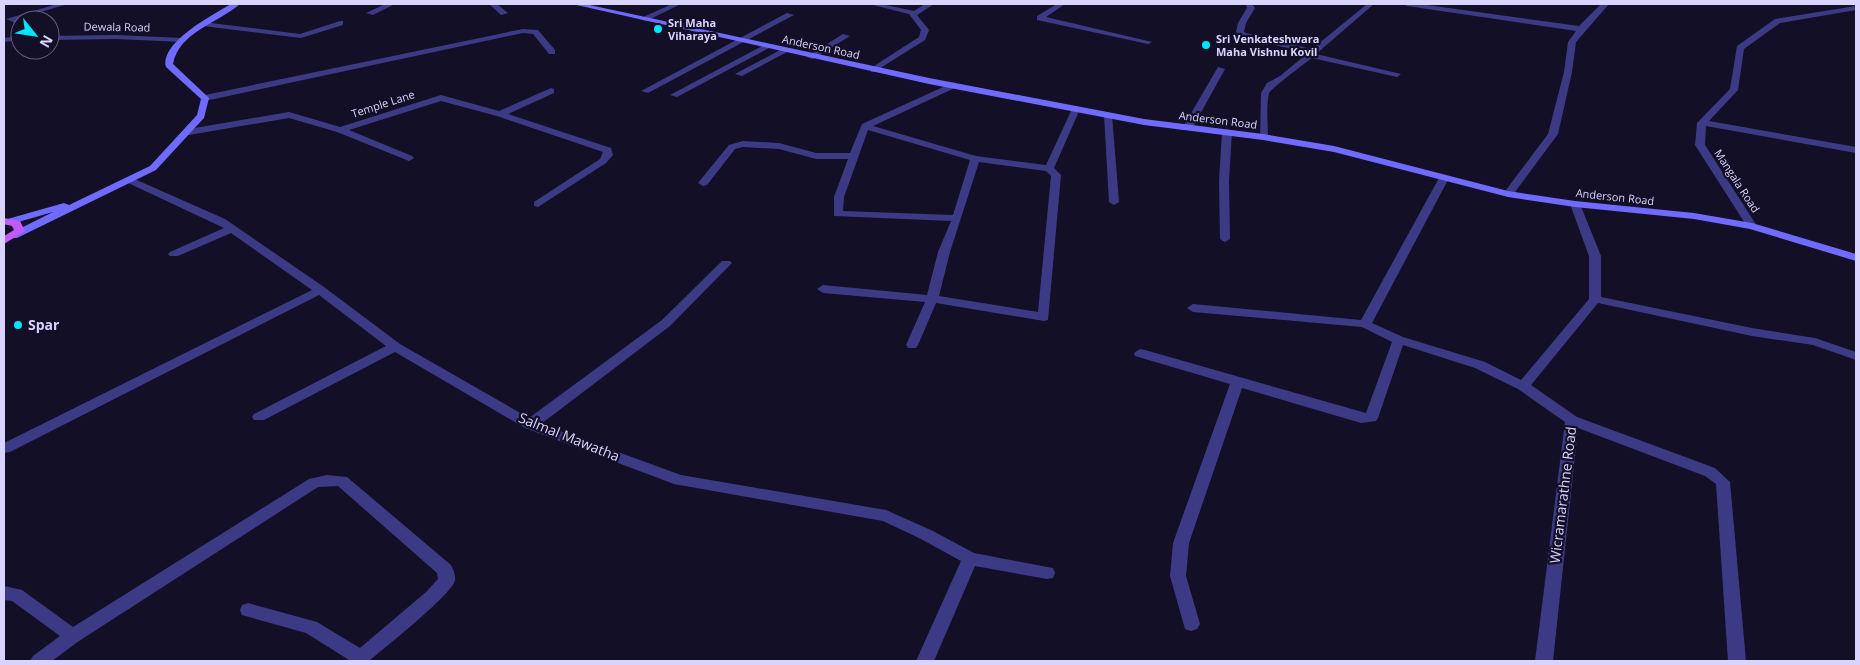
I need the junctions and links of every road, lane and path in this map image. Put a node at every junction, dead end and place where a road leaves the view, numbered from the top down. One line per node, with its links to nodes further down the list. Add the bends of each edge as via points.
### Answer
1 (64, 4): 19 (street)
2 (236, 4): 22 (main road)
3 (392, 4): 16 (street)
4 (493, 4): 15 (street)
5 (576, 4): 20 (main road, Anderson Road)
6 (677, 4): 20 (street)
7 (872, 4): 17 (street)
8 (930, 4): 17 (street)
9 (1061, 4): 28 (street, via 1041,17)
10 (1249, 4): 32 (street, via 1251,8 1240,32 1243,35)
11 (1371, 4): 32 (street)
12 (1407, 4): 23 (street)
13 (1605, 4): 23 (street)
14 (1856, 8): 46 (street, via 1778,21 1740,48 1734,90)
15 (504, 12)
16 (370, 13)
17 (913, 14): 35 (street, via 925,30 922,38)
18 (790, 15): 27 (street)
19 (7, 18)
20 (643, 19): 27 (main road, Anderson Road)
21 (340, 23): 22 (street, via 301,36)
22 (203, 24): 26 (main road)
23 (1581, 29): 62 (street, via 1572,42 1553,134)
24 (846, 36): 33 (street)
25 (60, 38): 26 (street, Dewala Road)
26 (183, 40): 42 (main road, via 171,54 170,65)
27 (741, 40): 29 (main road, Anderson Road); 40 (street)
28 (1148, 42)
29 (767, 47): 30 (main road, Anderson Road); 41 (street)
30 (785, 51): 33 (main road, Anderson Road); 36 (street)
31 (552, 52): 42 (street, via 535,32 523,31)
32 (1312, 54): 37 (street); 52 (street, via 1267,90)
33 (810, 56): 35 (main road, Anderson Road)
34 (1221, 69): 48 (street)
35 (874, 70): 38 (main road, Anderson Road)
36 (739, 74)
37 (1397, 74)
38 (954, 84): 43 (main road, Anderson Road); 47 (street)
39 (551, 91): 44 (street)
40 (645, 91)
41 (674, 95)
42 (205, 98): 50 (main road, via 201,116)
43 (1076, 109): 45 (main road, Anderson Road); 57 (street)
44 (500, 114): 49 (street, Temple Lane, via 441,98); 64 (street, Temple Lane, via 608,150 603,161)
45 (1108, 115): 48 (main road, Anderson Road); 63 (street)
46 (1702, 122): 53 (street); 68 (street, Mangala Road, via 1700,145)
47 (865, 126): 54 (street); 56 (street)
48 (1188, 127): 51 (main road, Anderson Road)
49 (340, 130): 50 (street, Temple Lane, via 289,115); 55 (street)
50 (188, 132): 59 (main road, via 153,168)
51 (1227, 132): 52 (main road, Anderson Road); 71 (street)
52 (1263, 137): 58 (main road, Anderson Road, via 1334,149)
53 (1856, 150)
54 (853, 156): 60 (street, via 816,156 779,146 743,144 732,148); 66 (street, via 839,197 838,214)
55 (409, 158)
56 (975, 160): 57 (street); 66 (street)
57 (1053, 172): 77 (street, via 1044,317)
58 (1444, 178): 62 (main road, Anderson Road); 80 (street)
59 (130, 180): 61 (main road); 69 (street, Salmal Mawatha)
60 (703, 183)
61 (101, 193): 67 (main road); 70 (main road)
62 (1508, 194): 65 (main road, Anderson Road)
63 (1114, 202)
64 (538, 204)
65 (1575, 204): 68 (main road, Anderson Road, via 1694,216); 78 (street, via 1595,256)
66 (957, 218): 77 (street)
67 (6, 221): 70 (main road, via 16,223 20,230)
68 (1752, 226): 73 (main road, Anderson Road)
69 (232, 229): 72 (street); 76 (street, Salmal Mawatha)
70 (8, 239)
71 (1225, 239)
72 (174, 254)
73 (1856, 258)
74 (726, 264): 90 (street, via 666,323)
75 (823, 289): 77 (street)
76 (320, 290): 83 (street, Salmal Mawatha); 91 (street)
77 (932, 299): 82 (street)
78 (1595, 299): 85 (street, via 1814,342); 87 (street)
79 (1193, 308): 80 (street, Wicramarathne Road)
80 (1365, 324): 81 (street, Wicramarathne Road)
81 (1399, 340): 86 (street, via 1372,418 1361,418); 87 (street, Wicramarathne Road, via 1480,365)
82 (912, 345)
83 (395, 346): 88 (street); 90 (street, Salmal Mawatha)
84 (1140, 353): 86 (street)
85 (1856, 356)
86 (1237, 382): 96 (street, via 1182,543 1178,576)
87 (1523, 386): 89 (street, Wicramarathne Road)
88 (259, 417)
89 (1572, 420): 101 (street, Wicramarathne Road); 102 (street, via 1710,472 1722,482)
90 (530, 424): 92 (street, Salmal Mawatha, via 679,480 886,516)
91 (5, 448)
92 (970, 559): 93 (street, Salmal Mawatha); 100 (street)
93 (1047, 573)
94 (4, 593): 97 (street, via 16,596)
95 (248, 610): 99 (street, via 311,627)
96 (1191, 624)
97 (73, 636): 98 (street); 99 (street, via 314,483 342,481 445,570 447,581)
98 (45, 660)
99 (359, 660)
100 (925, 661)
101 (1544, 661)
102 (1737, 661)

